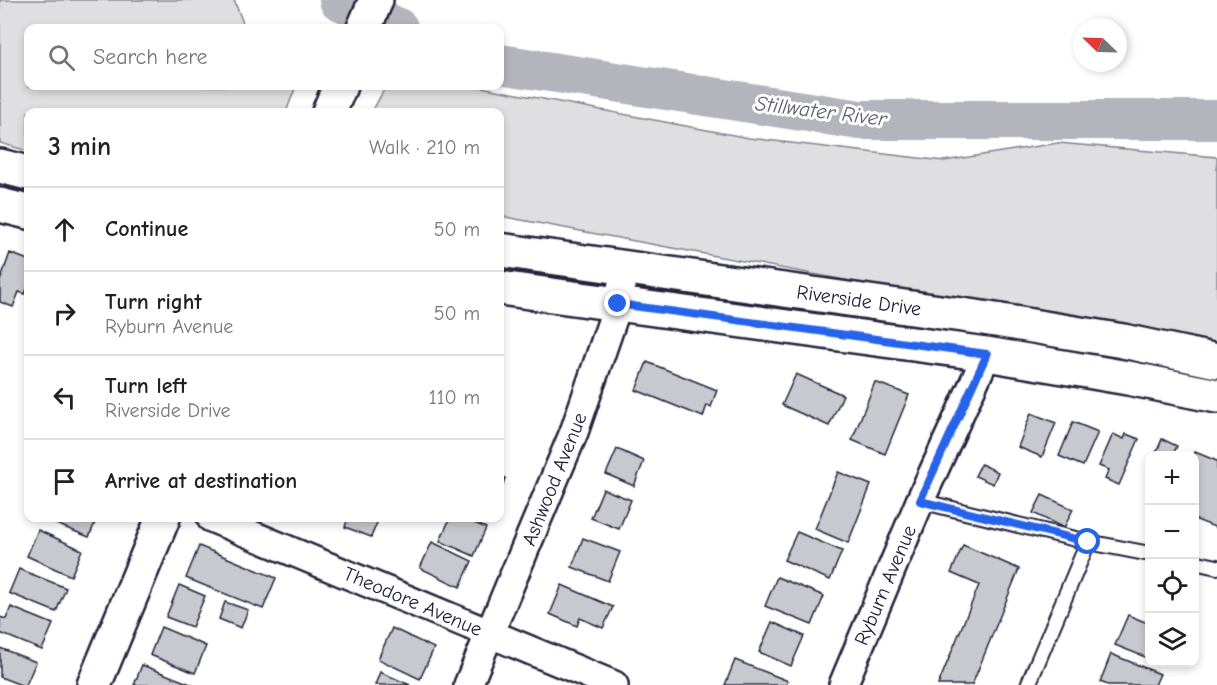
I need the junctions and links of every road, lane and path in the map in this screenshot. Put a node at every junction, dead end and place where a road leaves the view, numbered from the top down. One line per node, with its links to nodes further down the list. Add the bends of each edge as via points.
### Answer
1 (376, 0): 2 (main road)
2 (366, 24)
3 (338, 90): 4 (main road)
4 (331, 108)
5 (0, 166): 6 (main road)
6 (24, 172)
7 (0, 205): 8 (main road)
8 (24, 211)
9 (504, 251): 10 (main road, Riverside Drive)
10 (625, 268): 12 (street, Ashwood Avenue); 14 (main road, Riverside Drive, via 983,318)
11 (504, 289): 12 (main road, Riverside Drive)
12 (618, 304): 13 (main road, Riverside Drive); 23 (street, Ashwood Avenue, via 574,432)
13 (987, 354): 15 (main road, Riverside Drive); 16 (street, Ryburn Avenue)
14 (1217, 361)
15 (1217, 396)
16 (920, 501): 19 (lane); 27 (street, Ryburn Avenue)
17 (161, 522): 24 (main road)
18 (221, 522): 23 (street, Theodore Avenue)
19 (1088, 542): 20 (lane); 28 (lane)
20 (1145, 553)
21 (1199, 563): 22 (lane)
22 (1217, 567)
23 (490, 633): 25 (street, Ashwood Avenue); 26 (street, Theodore Avenue)
24 (94, 685)
25 (468, 685)
26 (614, 685)
27 (843, 685)
28 (1028, 685)

